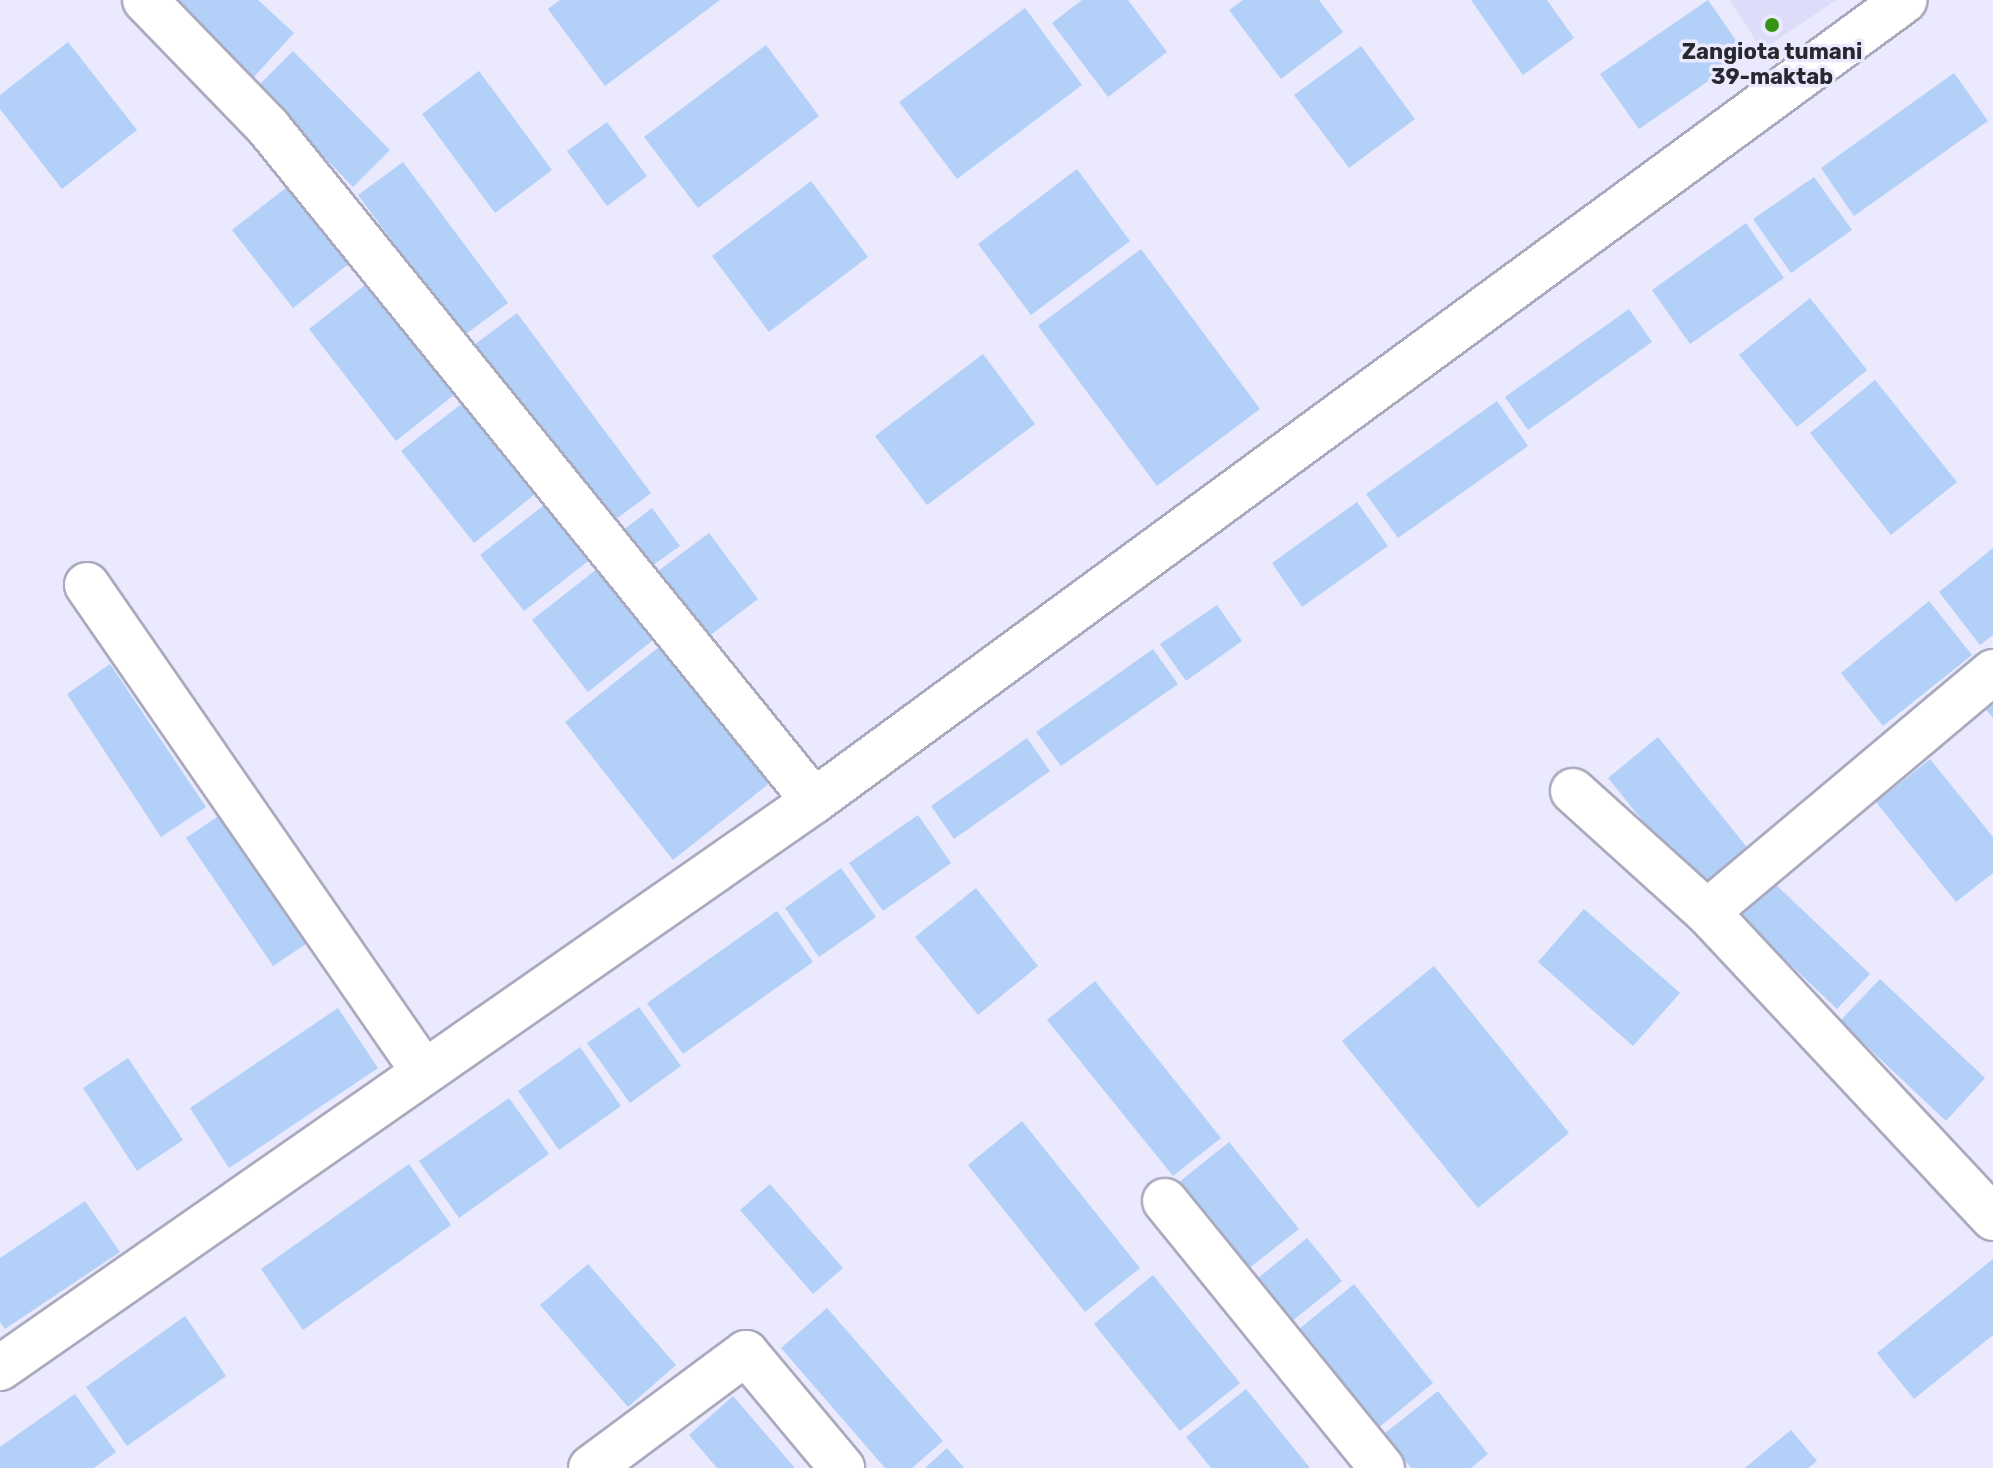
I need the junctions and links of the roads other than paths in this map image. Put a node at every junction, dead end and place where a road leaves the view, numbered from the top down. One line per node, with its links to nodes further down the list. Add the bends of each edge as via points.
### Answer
1 (145, 0): 6 (street, via 268,127)
2 (1905, 0): 6 (street)
3 (87, 585): 8 (street)
4 (1993, 672): 7 (street)
5 (1573, 791): 7 (street)
6 (814, 801): 8 (street)
7 (1707, 912): 10 (street)
8 (424, 1072): 11 (street)
9 (1165, 1201): 14 (street)
10 (1993, 1218)
11 (0, 1368)
12 (591, 1468): 13 (street, via 746,1353)
13 (842, 1468)
14 (1382, 1468)

